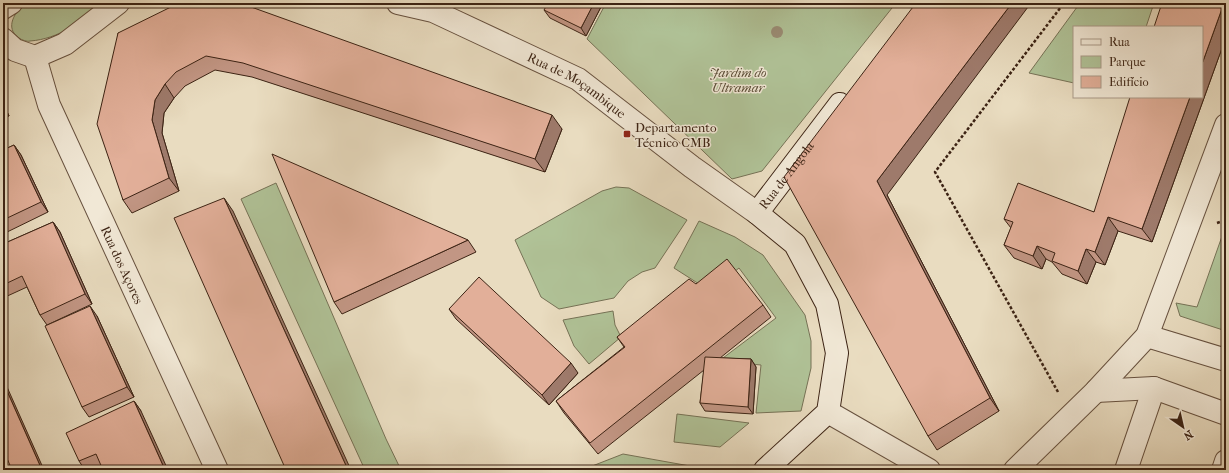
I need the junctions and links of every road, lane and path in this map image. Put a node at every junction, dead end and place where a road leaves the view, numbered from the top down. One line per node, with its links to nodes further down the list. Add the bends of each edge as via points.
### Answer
1 (11, 3): 5 (street)
2 (118, 3): 7 (street, via 64,44)
3 (398, 3): 10 (street, Rua de Moçambique, via 433,11 578,79 692,167)
4 (1064, 3): 17 (path, via 934,172)
5 (3, 8)
6 (3, 39): 7 (street, via 15,50)
7 (35, 58): 19 (street, Rua dos Açores, via 49,104)
8 (851, 89): 10 (street, Rua de Angola)
9 (1226, 125): 11 (street)
10 (757, 213): 15 (street, Rua de Angola, via 796,244 827,304 837,353)
11 (1147, 336): 12 (street); 14 (street)
12 (1226, 360)
13 (1154, 388): 14 (street); 16 (street); 23 (street)
14 (1096, 391): 17 (street)
15 (828, 412): 20 (street); 21 (street)
16 (1226, 414)
17 (1071, 415): 22 (street)
18 (1226, 461): 24 (street)
19 (217, 470)
20 (765, 470)
21 (929, 470)
22 (1015, 470)
23 (1126, 470)
24 (1223, 470)

